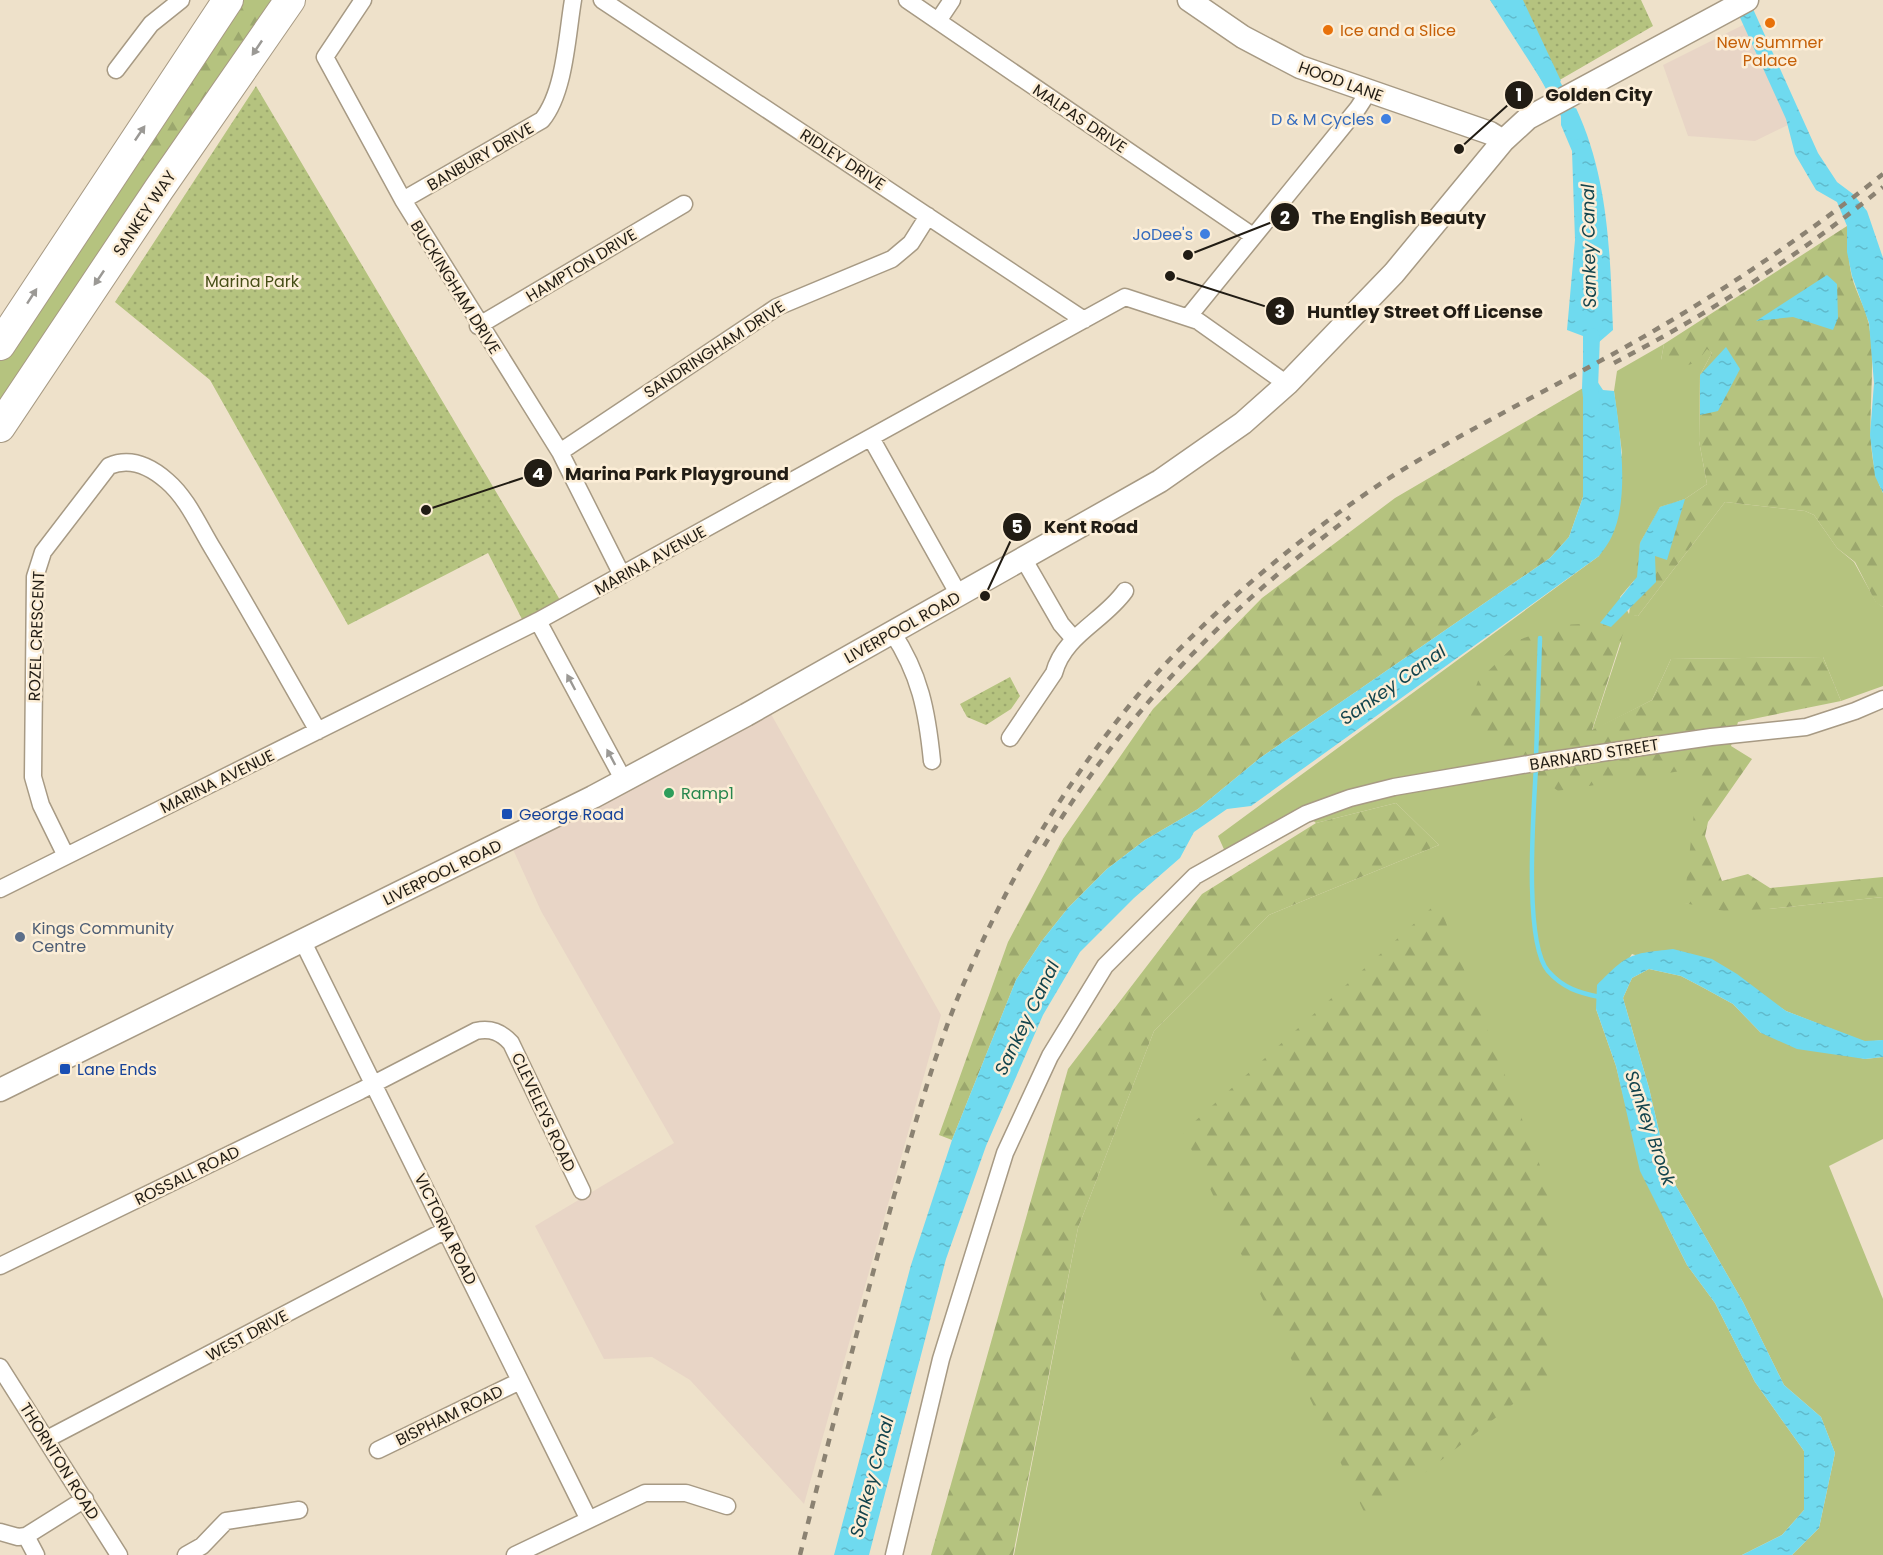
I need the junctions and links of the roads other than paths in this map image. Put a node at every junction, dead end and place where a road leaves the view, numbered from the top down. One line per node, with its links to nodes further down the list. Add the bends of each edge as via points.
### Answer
1 (181, 0): 12 (street, via 151,24)
2 (228, 0): 22 (highway, one-way to 2)
3 (290, 0): 24 (highway, SANKEY WAY, one-way to 24)
4 (363, 0): 15 (street, BUCKINGHAM DRIVE, via 325,57)
5 (573, 0): 15 (street, BANBURY DRIVE, via 558,86 542,120)
6 (602, 0): 17 (street, RIDLEY DRIVE)
7 (906, 0): 11 (street, MALPAS DRIVE)
8 (952, 0): 11 (street)
9 (1189, 0): 13 (street, HOOD LANE, via 1274,55)
10 (1741, 3): 14 (street, LIVERPOOL ROAD, via 1528,118)
11 (938, 21): 18 (street, MALPAS DRIVE)
12 (116, 70)
13 (1369, 91): 14 (street, HOOD LANE); 18 (street)
14 (1503, 141): 23 (street, LIVERPOOL ROAD, via 1394,273)
15 (403, 200): 21 (street, BUCKINGHAM DRIVE)
16 (684, 204): 21 (street, HAMPTON DRIVE)
17 (928, 216): 20 (street, RIDLEY DRIVE); 26 (street, SANDRINGHAM DRIVE, via 910,243 892,259 777,307)
18 (1253, 236): 19 (street)
19 (1189, 316): 20 (street, MARINA AVENUE, via 1125,297); 23 (street, MARINA AVENUE, via 1216,331)
20 (1084, 320): 25 (street, MARINA AVENUE)
21 (478, 326): 26 (street, BUCKINGHAM DRIVE)
22 (0, 345)
23 (1287, 384): 27 (street, LIVERPOOL ROAD, via 1243,423 1160,481)
24 (0, 428)
25 (871, 438): 28 (street, MARINA AVENUE); 30 (street)
26 (560, 452): 28 (street, BUCKINGHAM DRIVE)
27 (1023, 558): 30 (street, LIVERPOOL ROAD); 33 (street, via 1061,624)
28 (622, 575): 31 (street, MARINA AVENUE)
29 (1125, 591): 33 (street, via 1113,607)
30 (959, 595): 32 (street, LIVERPOOL ROAD)
31 (538, 621): 35 (street, MARINA AVENUE); 38 (street, one-way to 31)
32 (892, 632): 37 (street, via 913,666 923,694); 38 (street, LIVERPOOL ROAD)
33 (1074, 639): 36 (street)
34 (1883, 699): 61 (street, BARNARD STREET, via 1806,727 1711,737 1394,786 1306,814 1195,876 1106,966 1050,1056 1005,1152 941,1359)
35 (318, 731): 39 (street, MARINA AVENUE); 39 (street, ROZEL CRESCENT, via 180,494 150,469 133,462 120,461 109,466 43,552 35,577 33,777 41,805)
36 (1010, 738)
37 (932, 761)
38 (624, 781): 41 (street, LIVERPOOL ROAD)
39 (66, 856): 40 (street, MARINA AVENUE)
40 (0, 889)
41 (302, 940): 42 (street, VICTORIA ROAD); 43 (street, LIVERPOOL ROAD)
42 (373, 1083): 44 (street, CLEVELEYS ROAD, via 476,1031 500,1033 511,1043); 45 (street, VICTORIA ROAD); 46 (street, ROSSALL ROAD)
43 (0, 1090)
44 (582, 1191)
45 (447, 1230): 48 (street, VICTORIA ROAD); 49 (street, WEST DRIVE)
46 (0, 1266)
47 (0, 1367): 49 (street, THORNTON ROAD)
48 (520, 1381): 50 (street, BISPHAM ROAD); 54 (street, VICTORIA ROAD)
49 (47, 1439): 51 (street, THORNTON ROAD)
50 (378, 1450)
51 (85, 1499): 56 (street); 58 (street, THORNTON ROAD)
52 (727, 1506): 54 (street, via 686,1493 645,1493)
53 (299, 1510): 59 (street, via 226,1521 202,1546)
54 (588, 1518): 60 (street)
55 (0, 1532): 56 (street)
56 (26, 1536): 57 (street)
57 (36, 1555)
58 (119, 1555)
59 (186, 1555)
60 (516, 1555)
61 (894, 1555)

